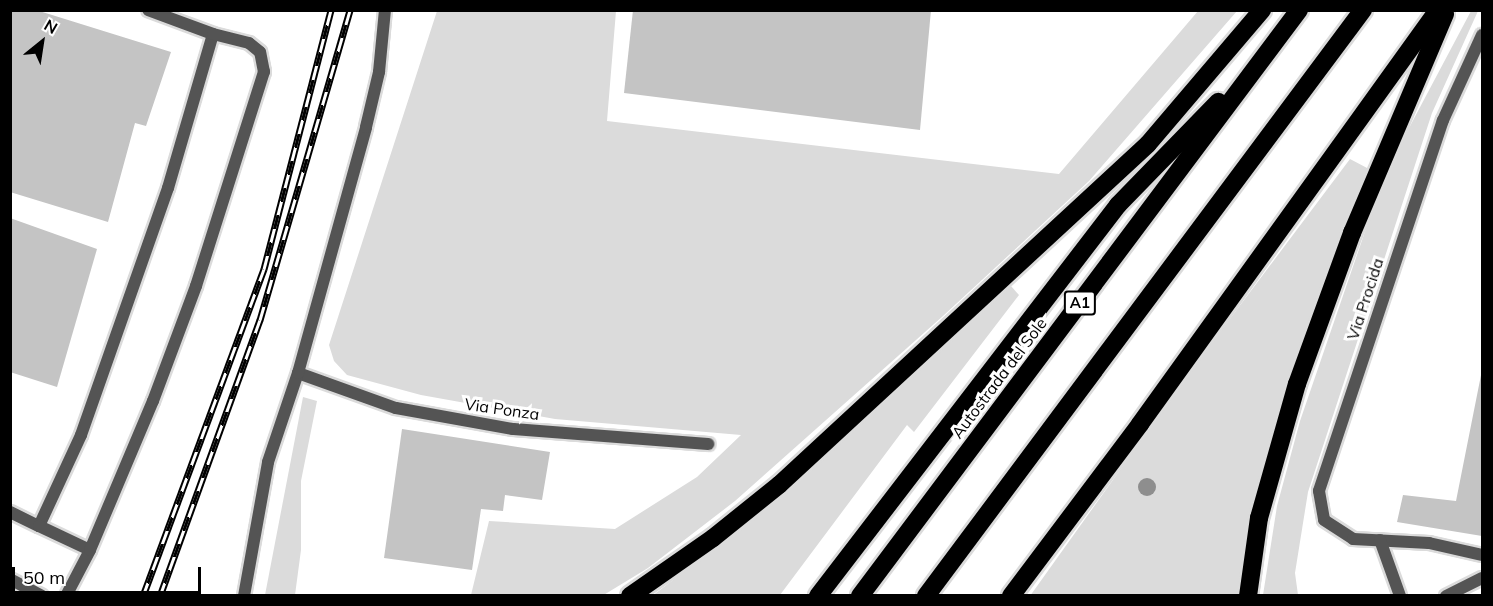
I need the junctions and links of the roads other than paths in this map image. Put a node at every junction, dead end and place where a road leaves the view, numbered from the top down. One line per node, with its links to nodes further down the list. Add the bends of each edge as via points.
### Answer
1 (148, 10): 8 (street)
2 (385, 10): 11 (street, via 379,72 366,127)
3 (1262, 10): 23 (highway, via 1140,153 779,485 713,538)
4 (1299, 10): 10 (highway, Autostrada del Sole / A1)
5 (1363, 10): 26 (highway)
6 (1438, 10): 27 (highway)
7 (1446, 10): 28 (highway, via 1352,232 1297,384 1259,518)
8 (213, 34): 14 (street, via 150,244 81,435); 16 (street, via 249,43 260,52 264,72 192,297)
9 (1482, 35): 15 (street, Via Procida, via 1443,120 1319,491 1324,520 1353,539)
10 (1275, 42): 24 (highway, via 1118,206); 25 (highway, Autostrada del Sole / A1)
11 (298, 374): 12 (street, Via Ponza, via 396,408 513,429); 22 (street, via 268,462)
12 (708, 444)
13 (10, 512): 14 (street)
14 (39, 526): 16 (street)
15 (1380, 540): 17 (street, Via Procida, via 1429,543); 29 (street)
16 (90, 550): 21 (street)
17 (1482, 555)
18 (1482, 578): 30 (street)
19 (10, 579): 20 (street)
20 (42, 596)
21 (66, 596)
22 (244, 596)
23 (630, 596)
24 (818, 596)
25 (860, 596)
26 (926, 596)
27 (1011, 596)
28 (1248, 596)
29 (1400, 596)
30 (1446, 596)

